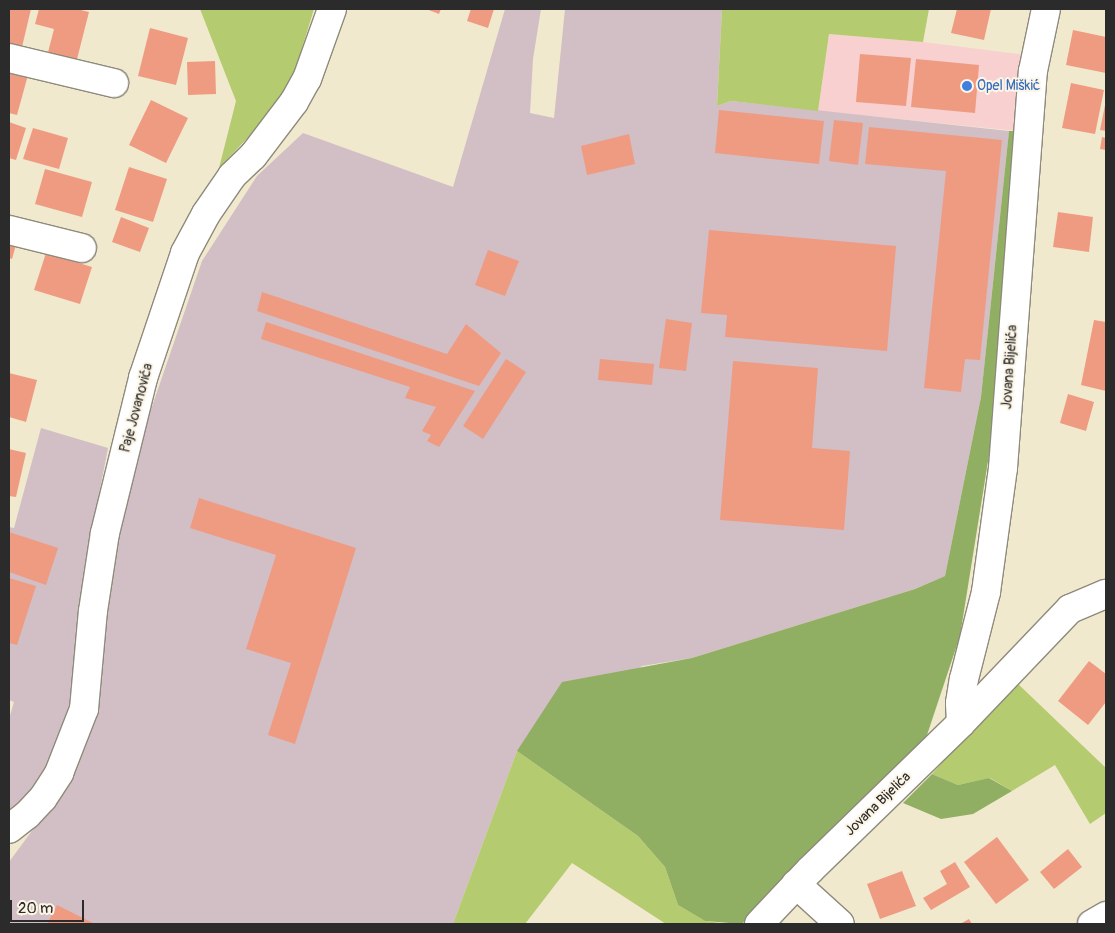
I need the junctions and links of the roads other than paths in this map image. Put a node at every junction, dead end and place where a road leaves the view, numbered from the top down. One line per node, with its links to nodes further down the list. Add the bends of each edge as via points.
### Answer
1 (332, 9): 9 (street, Paje Jovanovića, via 307,79 294,102 253,156 232,176 185,253 143,378 104,533 92,611 84,709 59,773 28,815)
2 (1046, 9): 8 (street, Jovana Bijelića, via 1033,71 1004,468 986,592 964,679)
3 (9, 58): 4 (street)
4 (114, 83)
5 (9, 230): 6 (street)
6 (82, 248)
7 (1106, 594): 8 (street, Jovana Bijelića, via 1070,609)
8 (961, 723): 10 (street, Jovana Bijelića)
9 (9, 829)
10 (796, 884): 12 (street, Jovana Bijelića); 13 (street)
11 (1106, 916): 14 (street)
12 (759, 924)
13 (840, 924)
14 (1092, 924)

